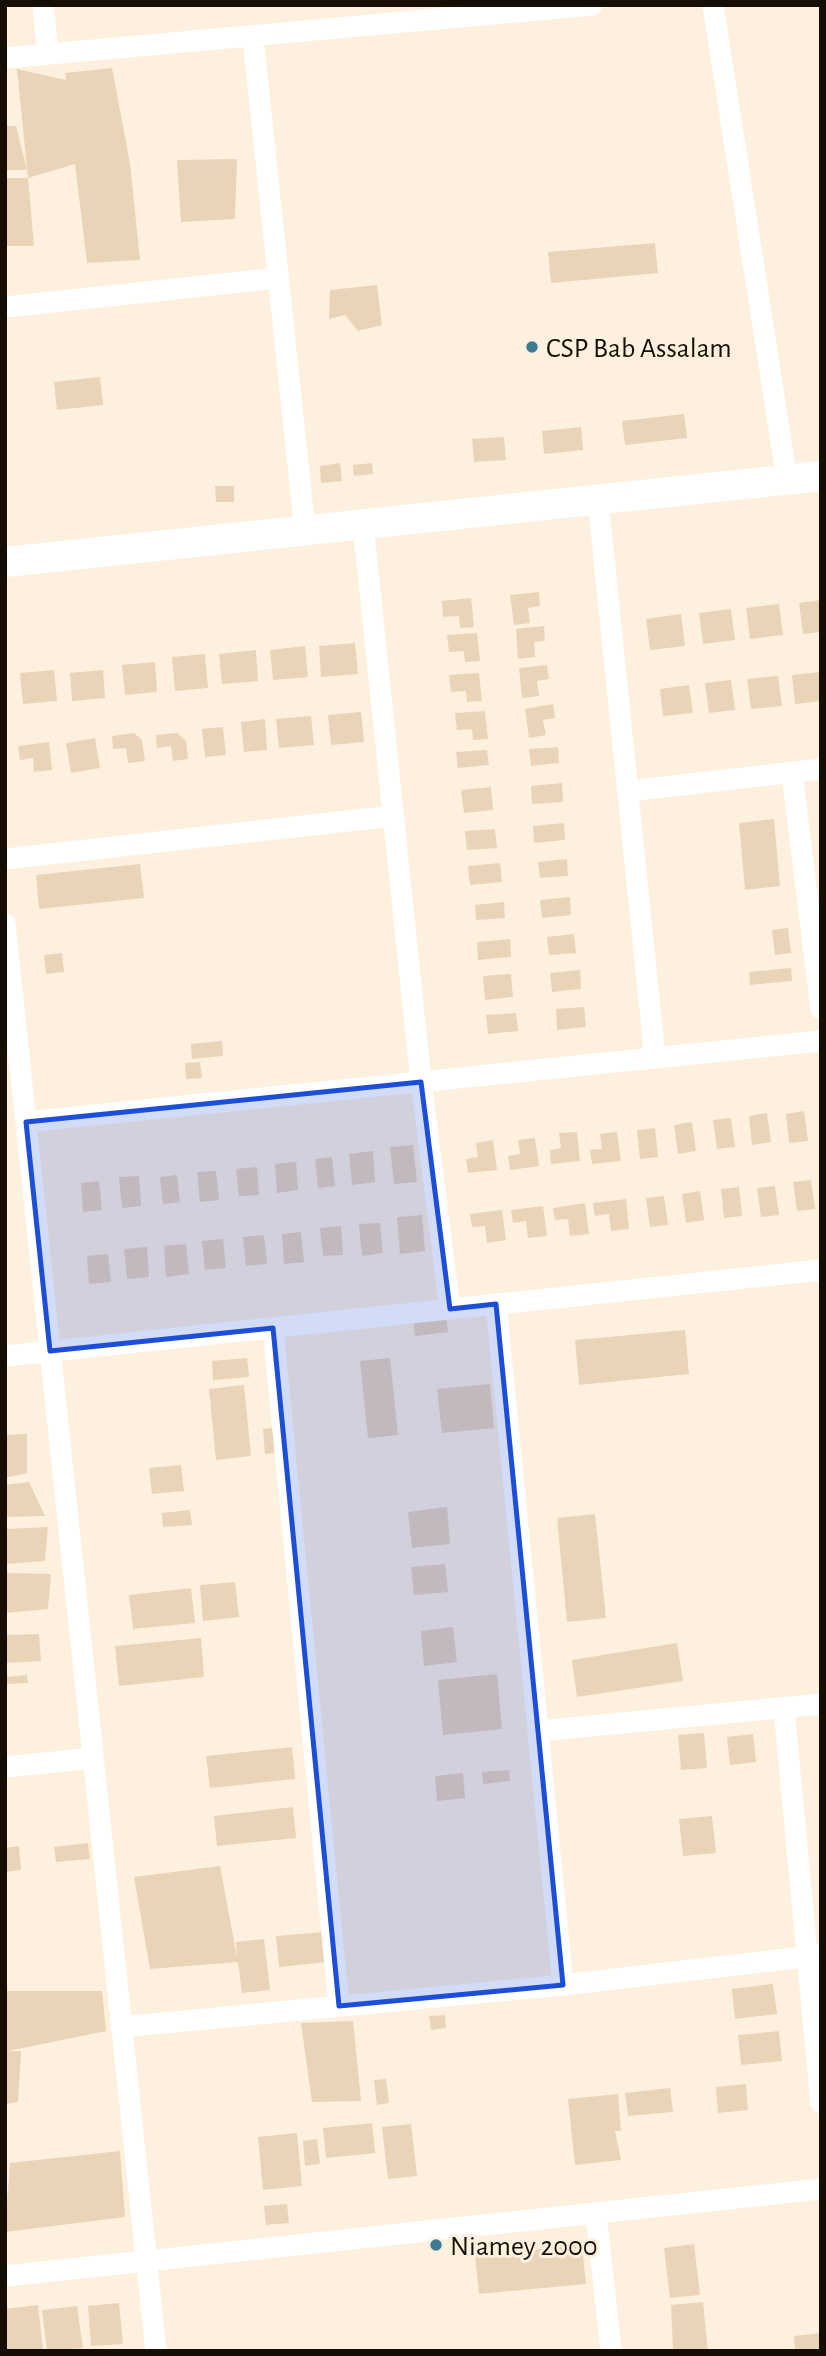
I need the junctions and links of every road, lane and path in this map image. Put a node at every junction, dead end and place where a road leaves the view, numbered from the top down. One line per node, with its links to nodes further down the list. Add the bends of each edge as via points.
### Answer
1 (43, 5): 5 (street)
2 (592, 5): 4 (street)
3 (713, 5): 10 (street)
4 (253, 38): 5 (street); 7 (street)
5 (48, 53): 6 (street)
6 (5, 58)
7 (278, 278): 8 (street); 13 (street)
8 (5, 307)
9 (821, 476): 10 (street)
10 (787, 480): 11 (street)
11 (598, 500): 12 (street); 17 (street)
12 (363, 524): 13 (street); 18 (street)
13 (305, 531): 14 (street)
14 (5, 562)
15 (821, 769): 16 (street)
16 (792, 773): 17 (street); 21 (street)
17 (629, 790): 23 (street)
18 (393, 816): 19 (street); 24 (street)
19 (5, 859)
20 (5, 923): 25 (street)
21 (821, 1009)
22 (821, 1041): 23 (street)
23 (654, 1058): 24 (street)
24 (421, 1082): 25 (street); 28 (street)
25 (26, 1122): 30 (street)
26 (821, 1270): 27 (street)
27 (496, 1304): 28 (street); 34 (street)
28 (450, 1309): 29 (street)
29 (273, 1328): 30 (street); 39 (street)
30 (50, 1351): 31 (street); 35 (street)
31 (5, 1356)
32 (821, 1704): 33 (street)
33 (783, 1709): 34 (street); 37 (street)
34 (538, 1731): 38 (street)
35 (93, 1758): 36 (street); 40 (street)
36 (5, 1767)
37 (814, 1956): 38 (street); 41 (street)
38 (564, 1985): 39 (street)
39 (338, 2006): 40 (street)
40 (121, 2027): 44 (street)
41 (821, 2103)
42 (821, 2189): 43 (street)
43 (596, 2213): 44 (street); 47 (street)
44 (146, 2261): 45 (street); 46 (street)
45 (5, 2276)
46 (156, 2351)
47 (611, 2351)

